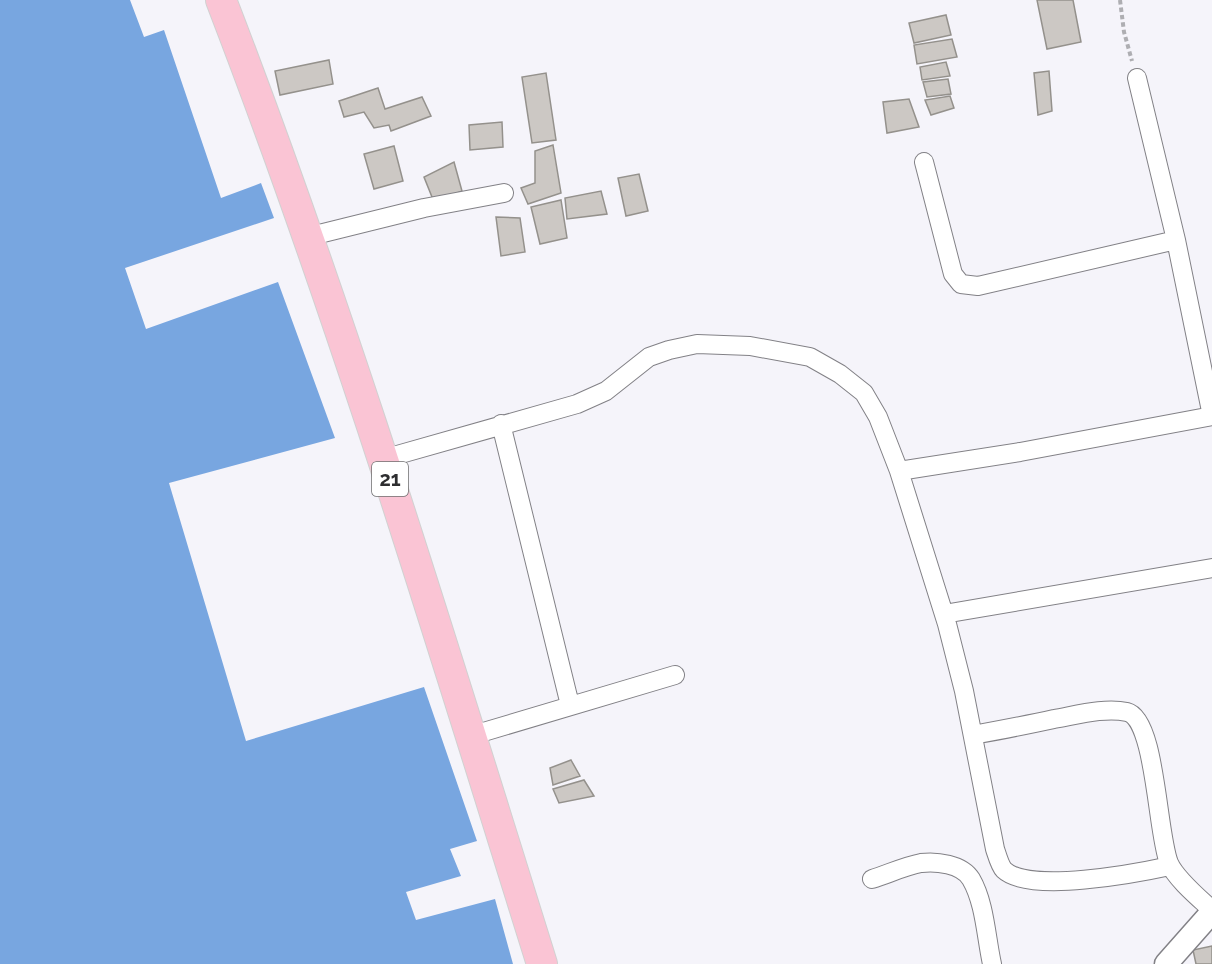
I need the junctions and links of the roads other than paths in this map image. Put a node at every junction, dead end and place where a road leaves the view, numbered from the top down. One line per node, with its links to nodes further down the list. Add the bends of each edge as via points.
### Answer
1 (221, 0): 5 (highway, 21)
2 (1137, 78): 6 (street)
3 (924, 162): 6 (street, via 953,274 961,284 978,286)
4 (504, 193): 5 (street, via 395,214)
5 (307, 237): 9 (highway, 21)
6 (1176, 240): 7 (street)
7 (1212, 417): 10 (street)
8 (501, 424): 9 (street); 10 (street, via 577,404 606,391 649,357 669,350 697,344 750,346 810,357 864,393); 14 (street)
9 (383, 459): 16 (highway, 21)
10 (899, 471): 12 (street)
11 (1212, 568): 12 (street)
12 (944, 614): 15 (street)
13 (675, 675): 14 (street)
14 (570, 705): 16 (street)
15 (973, 735): 17 (street, via 995,849 1003,870 1018,878 1041,882 1140,873); 17 (street, via 1078,715 1130,713 1139,720 1148,742)
16 (470, 736): 20 (highway, 21)
17 (1170, 866): 19 (street)
18 (872, 879): 21 (street, via 921,863 954,866 970,877 979,900)
19 (1212, 911): 22 (street)
20 (542, 964)
21 (992, 964)
22 (1166, 964)

